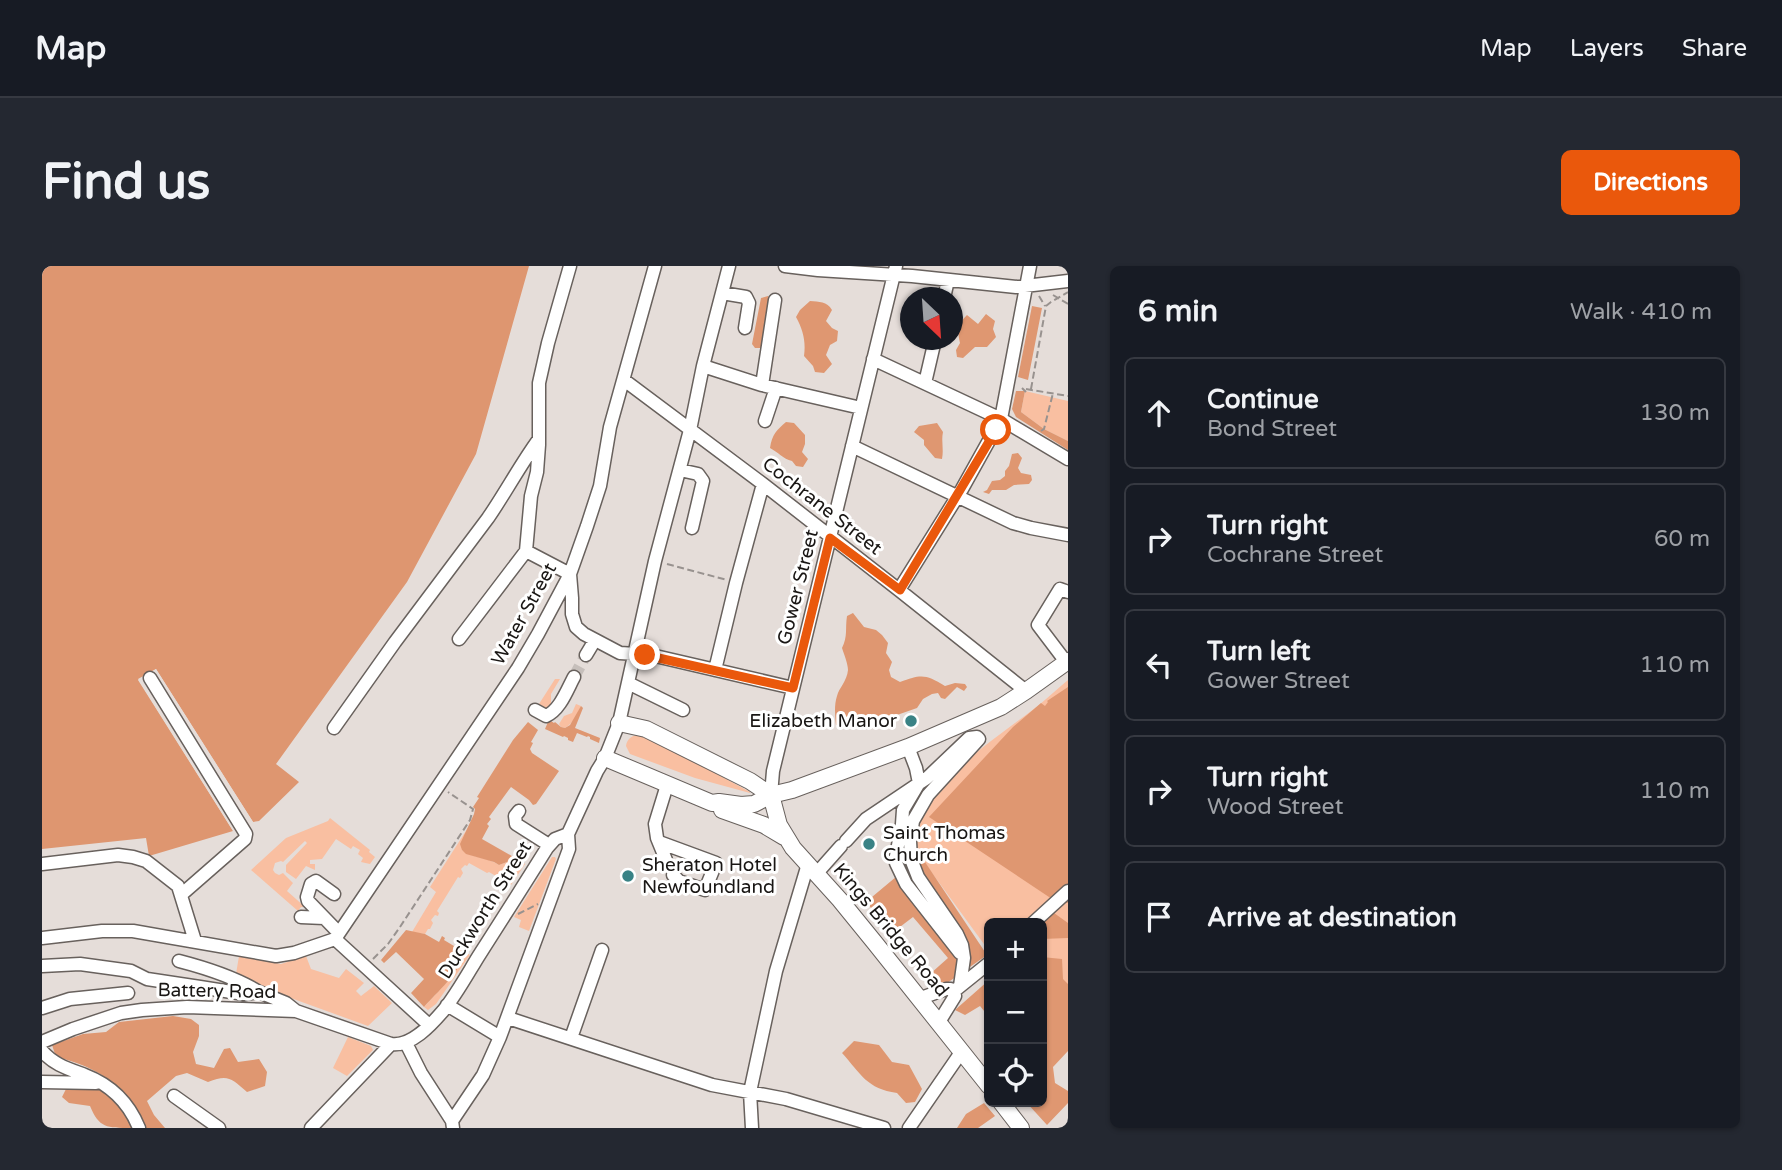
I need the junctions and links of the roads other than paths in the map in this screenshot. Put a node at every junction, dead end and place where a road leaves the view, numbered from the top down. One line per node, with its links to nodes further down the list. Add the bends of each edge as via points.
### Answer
1 (570, 266): 26 (street, via 538,383)
2 (656, 266): 18 (street, Water Street)
3 (729, 266): 12 (street)
4 (785, 266): 6 (street)
5 (1030, 266): 10 (street)
6 (806, 267): 7 (street)
7 (895, 271): 8 (street); 16 (street, Gower Street)
8 (948, 280): 10 (street); 11 (street)
9 (1068, 281): 10 (street)
10 (1026, 286): 23 (street)
11 (946, 287)
12 (722, 293): 14 (street, via 746,297); 17 (street)
13 (775, 300): 20 (street)
14 (745, 328)
15 (933, 350): 19 (street)
16 (873, 359): 19 (street); 22 (street, Gower Street)
17 (703, 366): 20 (street); 25 (street)
18 (624, 380): 25 (street, Cochrane Street); 36 (street, Water Street, via 597,497)
19 (925, 383): 23 (street)
20 (762, 385): 21 (street)
21 (776, 388): 22 (street); 24 (street)
22 (862, 408): 27 (street, Gower Street)
23 (1001, 419): 28 (street); 31 (street)
24 (765, 421)
25 (690, 430): 29 (street); 30 (street, Cochrane Street)
26 (538, 439): 35 (street); 53 (street, via 488,518)
27 (852, 446): 31 (street); 34 (street, Gower Street)
28 (1068, 459)
29 (680, 470): 32 (street, via 698,474 703,481); 41 (street)
30 (763, 484): 34 (street, Cochrane Street); 44 (street)
31 (957, 496): 33 (street, via 1022,526); 37 (street)
32 (692, 528)
33 (1068, 535)
34 (830, 538): 37 (street, Cochrane Street); 48 (street, Gower Street)
35 (526, 551): 36 (street); 39 (street)
36 (570, 574): 40 (street, via 574,622); 75 (street, Water Street, via 507,692)
37 (900, 590): 49 (street, Cochrane Street)
38 (1064, 590): 43 (street, via 1038,625)
39 (459, 639)
40 (595, 640): 41 (street, via 620,653); 42 (street)
41 (635, 654): 44 (street); 47 (street)
42 (586, 655)
43 (1067, 662): 49 (main road)
44 (715, 670): 48 (street)
45 (574, 677): 50 (street, via 550,715)
46 (150, 678): 69 (street, via 246,834 246,839)
47 (628, 683): 51 (street); 52 (street)
48 (793, 688): 58 (street, Gower Street)
49 (1026, 691): 54 (main road, via 986,715)
50 (535, 710)
51 (683, 710)
52 (619, 723): 55 (street); 58 (main road, via 646,729)
53 (334, 728)
54 (908, 747): 56 (street); 58 (main road)
55 (605, 758): 57 (main road); 61 (street, via 587,777)
56 (919, 783): 67 (street, via 866,820); 79 (street, via 902,810 896,863 906,884); 79 (street, via 969,737 979,739 928,795 913,821 910,841 918,877 957,934)
57 (667, 785): 59 (main road); 63 (street, via 655,824)
58 (771, 796): 59 (main road, via 751,804); 62 (main road, Kings Bridge Road)
59 (712, 803): 62 (main road)
60 (519, 811): 64 (street, via 516,824)
61 (568, 834): 64 (street, Duckworth Street); 90 (street, via 569,849)
62 (786, 838): 67 (main road, Kings Bridge Road)
63 (659, 842): 65 (street); 68 (street, via 716,863 705,890)
64 (550, 845): 87 (street, Duckworth Street)
65 (666, 860)
66 (42, 864): 69 (street, via 133,857 172,880)
67 (813, 869): 86 (main road, Kings Bridge Road); 103 (street, via 776,971)
68 (673, 875)
69 (182, 894): 77 (street)
70 (334, 894): 73 (street, via 316,881 311,884 308,901)
71 (1067, 895): 74 (street)
72 (301, 917): 73 (street)
73 (324, 918): 75 (street)
74 (1039, 918)
75 (337, 936): 77 (street, via 294,954 276,956); 92 (street)
76 (42, 938): 77 (street, via 133,931)
77 (195, 941)
78 (602, 950): 94 (street)
79 (964, 958): 83 (street)
80 (179, 961): 84 (street)
81 (42, 966): 84 (street, via 80,964 200,988)
82 (984, 967): 83 (street)
83 (956, 989): 86 (street); 91 (street)
84 (259, 992): 89 (street)
85 (128, 993): 88 (street, via 70,999)
86 (921, 998): 91 (main road, Kings Bridge Road)
87 (447, 1005): 92 (street, Duckworth Street); 93 (street)
88 (42, 1008)
89 (296, 1012): 95 (street, Battery Road, via 187,1007 142,1010 121,1013); 97 (street, Battery Road)
90 (508, 1018): 93 (street); 94 (street)
91 (939, 1021): 99 (main road, Kings Bridge Road)
92 (429, 1025): 96 (street, Duckworth Street)
93 (500, 1037): 106 (street)
94 (571, 1038): 103 (street, via 696,1081)
95 (42, 1042)
96 (406, 1043): 97 (street); 106 (street)
97 (391, 1044): 109 (street)
98 (42, 1051): 102 (street, via 62,1067)
99 (962, 1051): 100 (main road, Kings Bridge Road); 112 (street)
100 (984, 1080)
101 (42, 1082): 102 (street)
102 (100, 1083): 107 (street, via 119,1096)
103 (750, 1092): 110 (street); 111 (street)
104 (174, 1096): 108 (street)
105 (1005, 1107): 113 (main road)
106 (456, 1126)
107 (139, 1128)
108 (219, 1128)
109 (311, 1128)
110 (752, 1128)
111 (884, 1128)
112 (909, 1128)
113 (1021, 1128)

